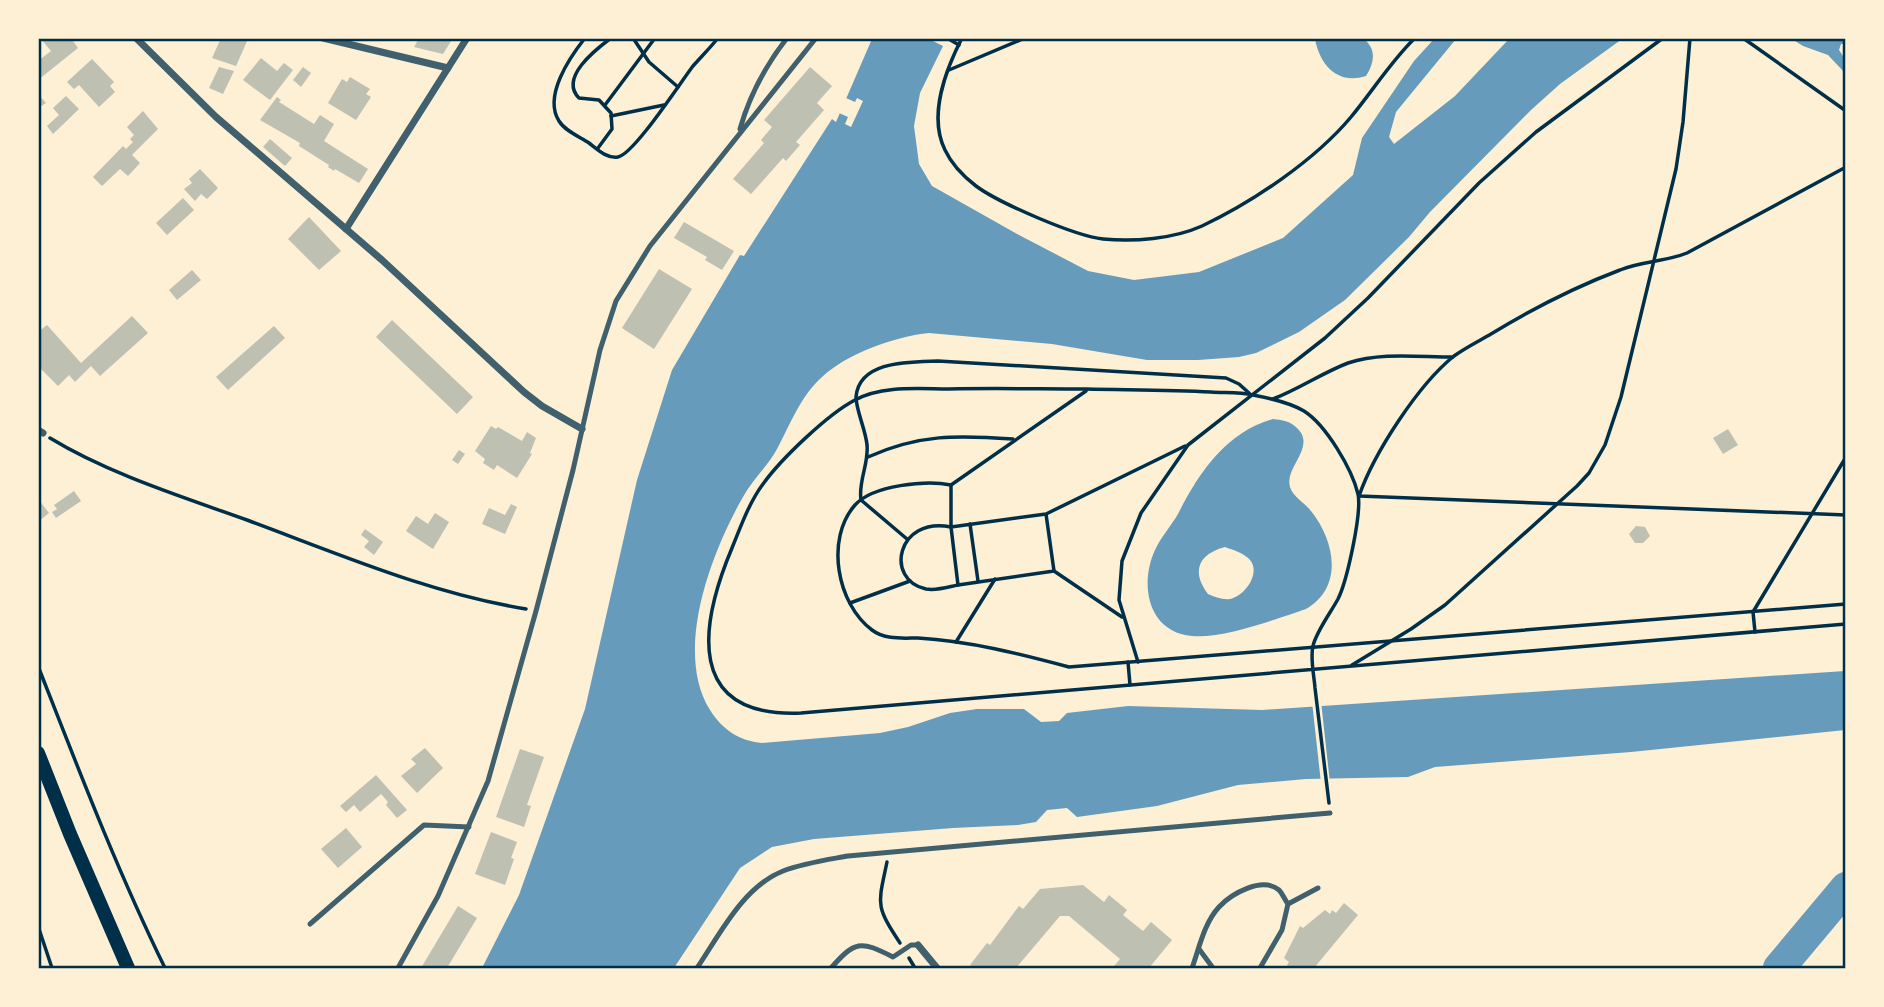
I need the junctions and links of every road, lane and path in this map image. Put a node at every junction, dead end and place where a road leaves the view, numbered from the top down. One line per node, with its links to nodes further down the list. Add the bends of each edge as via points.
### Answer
1 (136, 38): 30 (street, via 216,117)
2 (323, 38): 20 (street)
3 (467, 38): 20 (street)
4 (585, 38): 28 (path, via 562,74 556,115 562,125)
5 (611, 38): 23 (path, via 577,71 572,84 579,98 594,98)
6 (633, 38): 19 (path)
7 (655, 38): 19 (path)
8 (718, 38): 22 (path)
9 (787, 38): 27 (lane, via 746,107)
10 (816, 38): 27 (lane)
11 (947, 38): 18 (path)
12 (962, 38): 18 (path)
13 (1025, 38): 21 (path)
14 (1415, 38): 21 (path, via 1322,149 1200,227 1155,238 1101,239 1044,220 977,187 956,169 943,148 939,118)
15 (1663, 38): 34 (path, via 1536,132 1325,338)
16 (1690, 38): 31 (path, via 1676,169)
17 (1743, 38): 25 (path)
18 (959, 45): 21 (path)
19 (643, 54): 22 (path); 23 (path)
20 (448, 68): 30 (street)
21 (947, 70)
22 (678, 86): 24 (path)
23 (606, 105): 26 (path)
24 (664, 105): 26 (path); 28 (path, via 621,156)
25 (1846, 111)
26 (611, 116): 28 (path, via 612,129)
27 (739, 132): 37 (lane, via 650,246 617,301)
28 (597, 149)
29 (1846, 167): 31 (path, via 1687,253)
30 (346, 229): 37 (street, via 524,392)
31 (1652, 263): 32 (path, via 1623,268 1584,285); 46 (path, via 1609,435 1588,473)
32 (1454, 357): 36 (path, via 1360,360); 44 (path, via 1381,447)
33 (1088, 390): 34 (path); 35 (path, via 900,390); 39 (path)
34 (1250, 394): 35 (path, via 1226,378 939,361 878,368 866,376); 36 (path); 40 (path)
35 (856, 399): 41 (path); 73 (path, via 774,470 754,498 737,536 716,590 707,637 713,668 730,696 754,709 789,713)
36 (1271, 400): 44 (path, via 1304,411 1324,429)
37 (582, 429): 60 (lane)
38 (41, 432): 60 (path, via 88,458 191,501 384,572)
39 (1014, 439): 41 (path, via 936,437); 43 (path)
40 (1188, 445): 47 (path); 62 (path, via 1141,513 1126,545 1118,588)
41 (868, 457): 45 (path)
42 (1846, 457): 48 (path)
43 (951, 485): 45 (path, via 915,483); 51 (path)
44 (1359, 496): 46 (path); 67 (path, via 1348,573)
45 (861, 500): 52 (path); 58 (path, via 845,522 838,545 841,581)
46 (1559, 503): 48 (path); 65 (path, via 1445,605)
47 (1046, 514): 50 (path); 53 (path)
48 (1809, 514): 49 (path); 61 (path)
49 (1846, 515)
50 (970, 524): 51 (path); 56 (path)
51 (951, 527): 52 (path, via 925,527); 57 (path)
52 (907, 539): 55 (path, via 901,560)
53 (1054, 571): 54 (path); 62 (path)
54 (995, 579): 56 (path); 66 (path)
55 (911, 581): 57 (path, via 933,589); 58 (path)
56 (978, 582): 57 (path)
57 (958, 584)
58 (850, 603): 66 (path, via 863,622 883,636)
59 (1846, 604): 61 (path)
60 (536, 611): 77 (lane, via 488,781)
61 (1753, 612): 64 (path); 65 (path)
62 (1123, 617): 69 (path)
63 (1846, 624): 64 (path)
64 (1755, 632): 71 (path)
65 (1392, 639): 67 (path); 71 (path)
66 (956, 642): 68 (path, via 1069,667)
67 (1312, 646): 69 (path); 72 (path)
68 (1128, 662): 69 (path); 73 (path)
69 (1138, 662)
70 (38, 666): 88 (path, via 82,780)
71 (1350, 666): 72 (path)
72 (1313, 669): 73 (path); 75 (path)
73 (1130, 685)
74 (38, 753): 87 (main road)
75 (1329, 802)
76 (1330, 813): 78 (lane)
77 (469, 827): 81 (lane, via 424,825); 89 (lane)
78 (889, 853): 85 (path, via 880,912); 90 (lane, via 826,860 770,877 737,909)
79 (1318, 888): 80 (lane)
80 (1288, 904): 84 (lane, via 1278,890 1264,884 1243,890 1219,908); 95 (lane, via 1282,930)
81 (310, 924)
82 (38, 926): 86 (path)
83 (918, 945): 85 (lane); 92 (street)
84 (1199, 949): 93 (lane); 94 (lane)
85 (904, 950): 91 (lane, via 893,957 872,946 857,945)
86 (52, 968)
87 (128, 968)
88 (165, 968)
89 (398, 968)
90 (697, 968)
91 (831, 968)
92 (937, 968)
93 (1192, 968)
94 (1213, 968)
95 (1260, 968)

